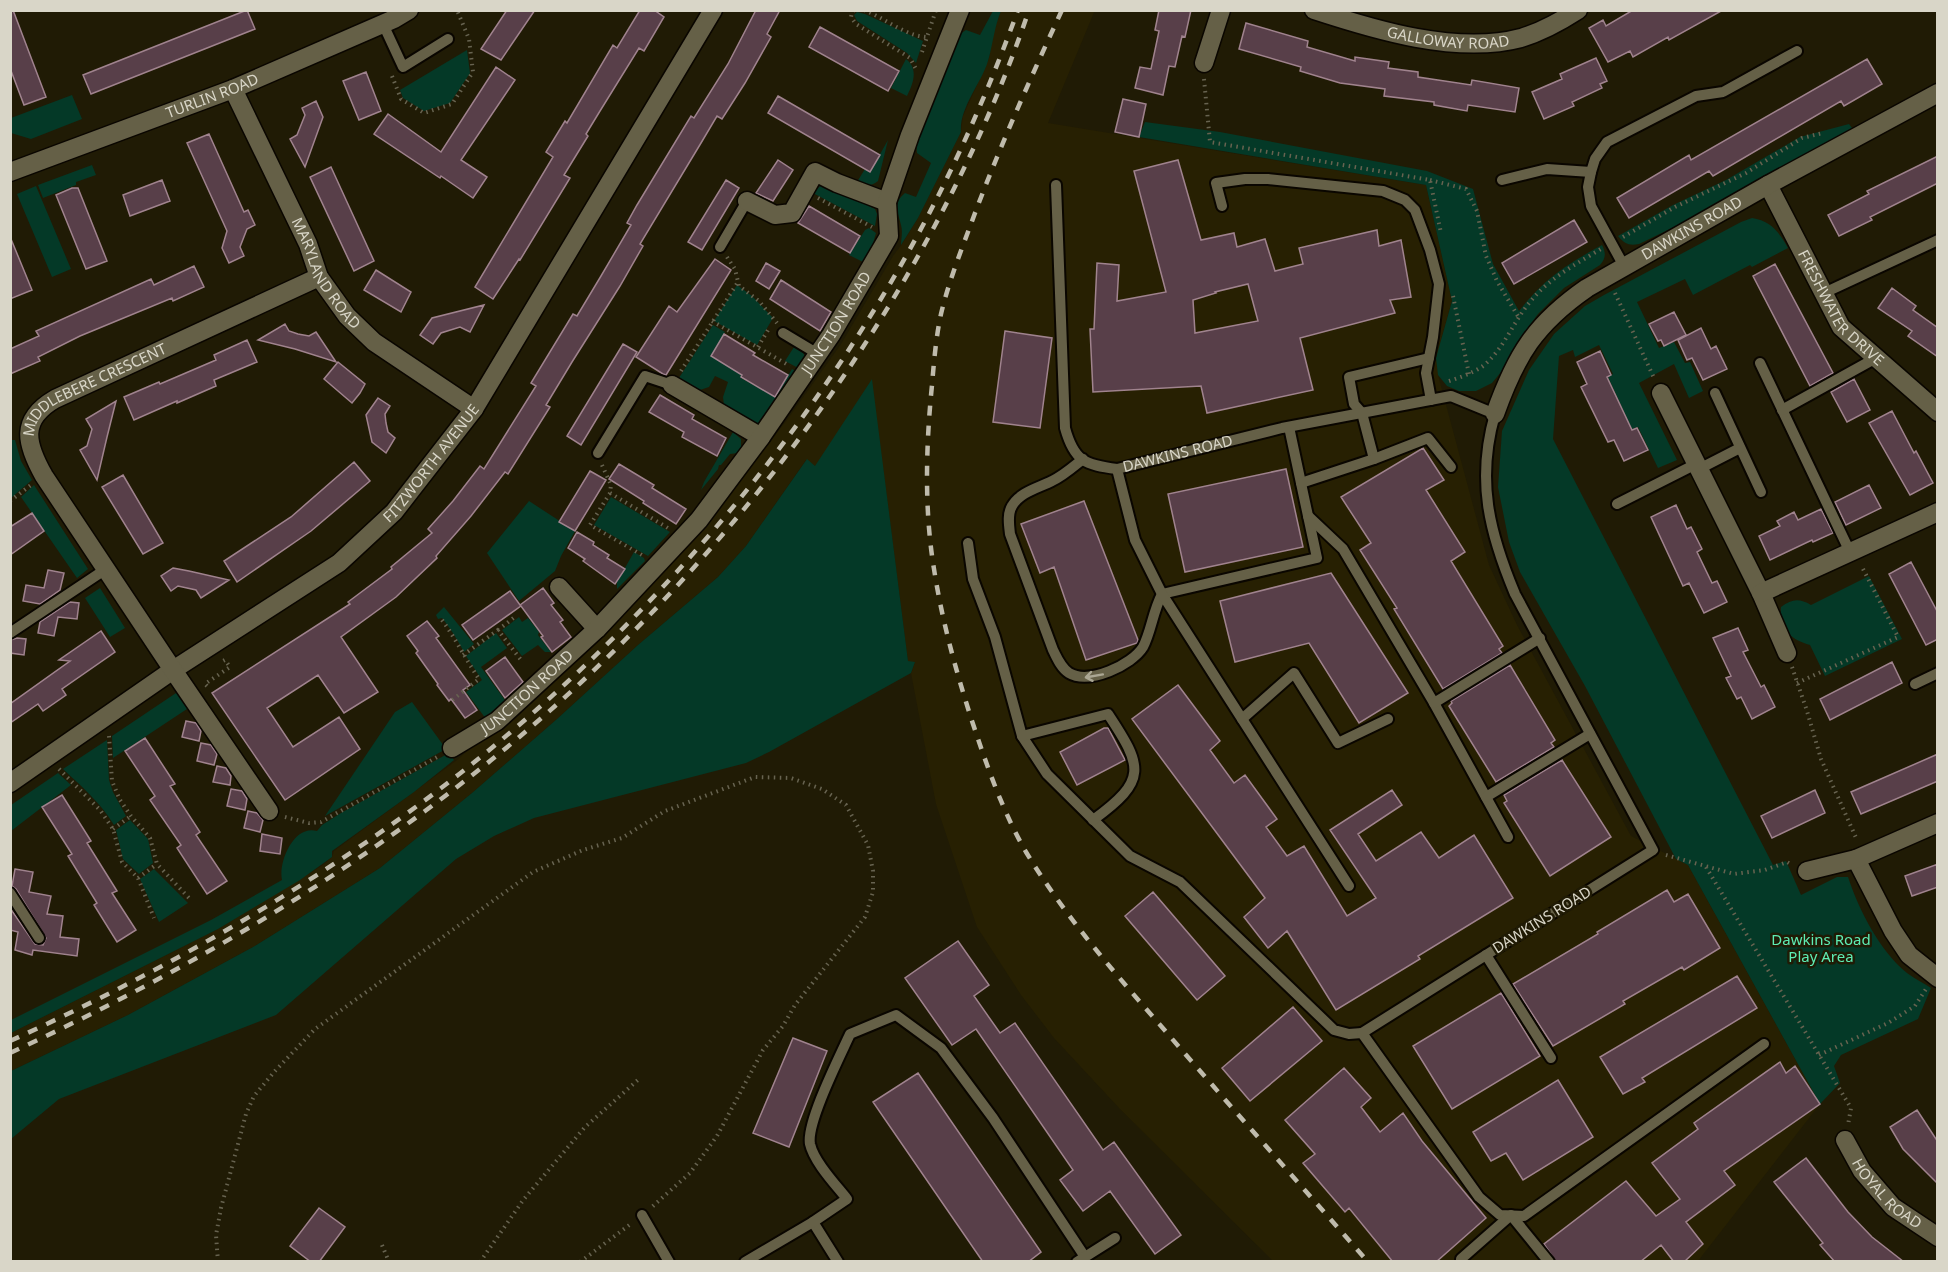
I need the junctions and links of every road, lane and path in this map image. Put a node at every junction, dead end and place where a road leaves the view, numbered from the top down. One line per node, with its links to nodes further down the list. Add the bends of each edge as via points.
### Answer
1 (409, 10): 10 (street, TURLIN ROAD)
2 (457, 10): 15 (path, via 469,39 474,72 452,104 424,113 401,99)
3 (713, 10): 51 (street, FITZWORTH AVENUE)
4 (854, 10): 16 (path, via 851,17 856,24 910,58)
5 (864, 10): 11 (path, via 900,29)
6 (960, 10): 27 (street, JUNCTION ROAD)
7 (1221, 10): 14 (street)
8 (1314, 10): 9 (street, GALLOWAY ROAD, via 1369,28 1422,39 1488,42 1521,38)
9 (1578, 10)
10 (383, 24): 12 (lane, via 403,67); 17 (street, TURLIN ROAD)
11 (926, 37)
12 (448, 39)
13 (1797, 51): 20 (lane, via 1723,92 1696,96 1607,142)
14 (1204, 63)
15 (389, 69)
16 (916, 69)
17 (233, 89): 19 (street, TURLIN ROAD); 33 (street, MARYLAND ROAD, via 308,244)
18 (1938, 93): 24 (street, DAWKINS ROAD)
19 (10, 172)
20 (1591, 172): 22 (lane, via 1546,169); 32 (lane, via 1591,206)
21 (1430, 180): 38 (path, via 1466,189 1477,211 1486,256)
22 (1502, 180)
23 (1056, 185): 60 (lane, via 1065,428 1070,446)
24 (1768, 186): 32 (street, DAWKINS ROAD); 36 (street, FRESHWATER DRIVE)
25 (805, 190): 26 (street, via 792,213 784,215 775,215); 27 (street, via 815,172); 29 (path)
26 (747, 201): 31 (lane)
27 (887, 202): 42 (street, JUNCTION ROAD, via 889,236)
28 (1222, 206): 43 (lane, via 1216,183 1245,179 1383,191 1405,200 1415,210 1439,284)
29 (880, 231)
30 (1938, 240): 36 (lane)
31 (720, 247): 35 (path, via 735,269)
32 (1625, 268): 34 (street, DAWKINS ROAD)
33 (319, 277): 51 (street, MARYLAND ROAD, via 347,316 374,342); 65 (street, MIDDLEBERE CRESCENT, via 43,406 31,420 29,440)
34 (1608, 277): 48 (path); 55 (street, DAWKINS ROAD, via 1556,310 1537,331 1515,364)
35 (738, 282): 37 (path); 39 (path)
36 (1824, 292): 44 (street, FRESHWATER DRIVE, via 1841,327)
37 (775, 318): 40 (path); 41 (path)
38 (1519, 318)
39 (712, 321): 41 (path); 47 (path)
40 (783, 333): 42 (lane)
41 (758, 347): 46 (path)
42 (818, 354): 57 (street, JUNCTION ROAD)
43 (1429, 358): 50 (lane, via 1426,373); 54 (lane, via 1349,377 1354,404)
44 (1876, 358): 52 (lane); 53 (street, FRESHWATER DRIVE)
45 (1760, 363): 52 (lane)
46 (792, 367)
47 (672, 385): 57 (street); 59 (lane, via 645,376)
48 (1661, 393): 62 (street)
49 (1715, 393): 58 (lane)
50 (1431, 400): 54 (lane, DAWKINS ROAD); 55 (lane, DAWKINS ROAD, via 1451,396)
51 (474, 409): 91 (street, FITZWORTH AVENUE, via 394,512 339,562)
52 (1782, 410): 75 (lane)
53 (1938, 412)
54 (1362, 413): 56 (lane, DAWKINS ROAD); 61 (lane)
55 (1495, 414): 86 (lane, DAWKINS ROAD, via 1487,461 1493,534 1515,594)
56 (1289, 427): 64 (lane, DAWKINS ROAD); 66 (lane)
57 (760, 437): 83 (street, JUNCTION ROAD, via 699,520)
58 (1740, 448): 62 (lane); 67 (lane)
59 (597, 453): 68 (path, via 611,485)
60 (1083, 459): 64 (lane, via 1094,466); 79 (lane, one-way to 60, via 1137,654 1106,673 1081,678 1061,665 1010,534 1009,515 1018,499)
61 (1374, 459): 63 (lane, via 1428,438); 66 (lane)
62 (1698, 466): 70 (lane); 80 (street)
63 (1451, 467)
64 (1117, 469): 79 (lane, DAWKINS ROAD, via 1135,540)
65 (44, 476): 69 (path); 77 (street, MIDDLEBERE CRESCENT)
66 (1301, 483): 71 (lane)
67 (1761, 492)
68 (610, 493): 73 (path); 76 (path, via 590,525)
69 (10, 501)
70 (1617, 504)
71 (1308, 516): 79 (lane, via 1317,558); 97 (lane, via 1343,549)
72 (1936, 517): 75 (street)
73 (674, 532)
74 (968, 543): 102 (lane, via 973,579 995,637)
75 (1852, 552): 80 (street); 93 (path, via 1898,637)
76 (649, 559)
77 (106, 569): 85 (lane); 91 (street, MIDDLEBERE CRESCENT)
78 (559, 586): 83 (street)
79 (1162, 594): 99 (lane, DAWKINS ROAD)
80 (1761, 594): 87 (street)
81 (516, 616): 84 (path)
82 (442, 620): 88 (path)
83 (597, 629): 103 (street, JUNCTION ROAD, via 496,720)
84 (498, 630): 88 (path); 89 (path)
85 (10, 633)
86 (1540, 638): 97 (lane); 101 (lane, DAWKINS ROAD)
87 (1787, 652): 93 (path)
88 (463, 655): 96 (path, via 480,679)
89 (521, 660)
90 (217, 665): 95 (path, via 225,660 230,667 205,684)
91 (173, 670): 98 (street, FITZWORTH AVENUE); 107 (street, MIDDLEBERE CRESCENT)
92 (1938, 673): 94 (lane)
93 (1797, 683): 114 (path, via 1821,759)
94 (1915, 684)
95 (211, 692)
96 (451, 701)
97 (1434, 703): 106 (lane)
98 (109, 715): 104 (street, FITZWORTH AVENUE); 108 (path, via 112,781)
99 (1242, 719): 100 (lane, via 1294,674 1338,743); 119 (lane, DAWKINS ROAD)
100 (1389, 719)
101 (1590, 734): 106 (lane); 113 (lane, DAWKINS ROAD)
102 (1022, 736): 109 (lane, via 1047,774); 109 (lane, via 1108,714 1128,743 1136,765 1131,785 1118,802)
103 (452, 748): 107 (path, via 321,822 300,822)
104 (48, 758): 105 (street, FITZWORTH AVENUE); 111 (path, via 100,810)
105 (10, 783)
106 (1486, 797): 112 (lane)
107 (269, 811)
108 (131, 816): 111 (path); 115 (path, via 150,838)
109 (1093, 820): 126 (lane, via 1130,856 1180,882 1334,1030)
110 (1938, 823): 114 (street)
111 (113, 829): 118 (path, via 122,862)
112 (1508, 837)
113 (1653, 850): 116 (path); 124 (lane, DAWKINS ROAD)
114 (1860, 857): 117 (street); 125 (street, via 1893,931 1909,955)
115 (157, 864): 118 (path); 121 (path)
116 (1706, 867): 117 (path, via 1734,874 1787,862); 128 (path)
117 (1807, 871)
118 (138, 878): 122 (path)
119 (1349, 886)
120 (10, 893): 123 (lane)
121 (189, 898)
122 (154, 918)
123 (39, 938)
124 (1486, 955): 126 (lane, DAWKINS ROAD); 129 (lane)
125 (1936, 976): 128 (path, via 1915,1006)
126 (1362, 1033): 133 (lane, via 1479,1197 1500,1215)
127 (1764, 1044): 133 (lane, via 1524,1216)
128 (1819, 1055): 131 (path, via 1851,1108)
129 (1551, 1058)
130 (638, 1080): 141 (path, via 585,1127 524,1199)
131 (1845, 1140): 135 (street, HOYAL ROAD, via 1862,1171 1893,1207)
132 (642, 1215): 139 (path, via 690,1173 717,1136 763,1050 865,917 873,892 868,845 846,805 822,789 791,778 754,777 665,811 622,838 533,872 315,1029 254,1096 246,1114 221,1208 216,1235); 142 (path); 143 (lane)
133 (1511, 1215): 146 (lane); 147 (lane)
134 (813, 1222): 138 (lane, via 847,1199 814,1154 810,1142 817,1107 850,1034 896,1015 941,1048 993,1119); 144 (lane); 145 (lane)
135 (1938, 1237)
136 (1115, 1238): 138 (lane)
137 (382, 1245): 140 (path)
138 (1082, 1259)
139 (218, 1262)
140 (389, 1262)
141 (480, 1262)
142 (580, 1262)
143 (669, 1262)
144 (745, 1262)
145 (838, 1262)
146 (1461, 1262)
147 (1549, 1262)

